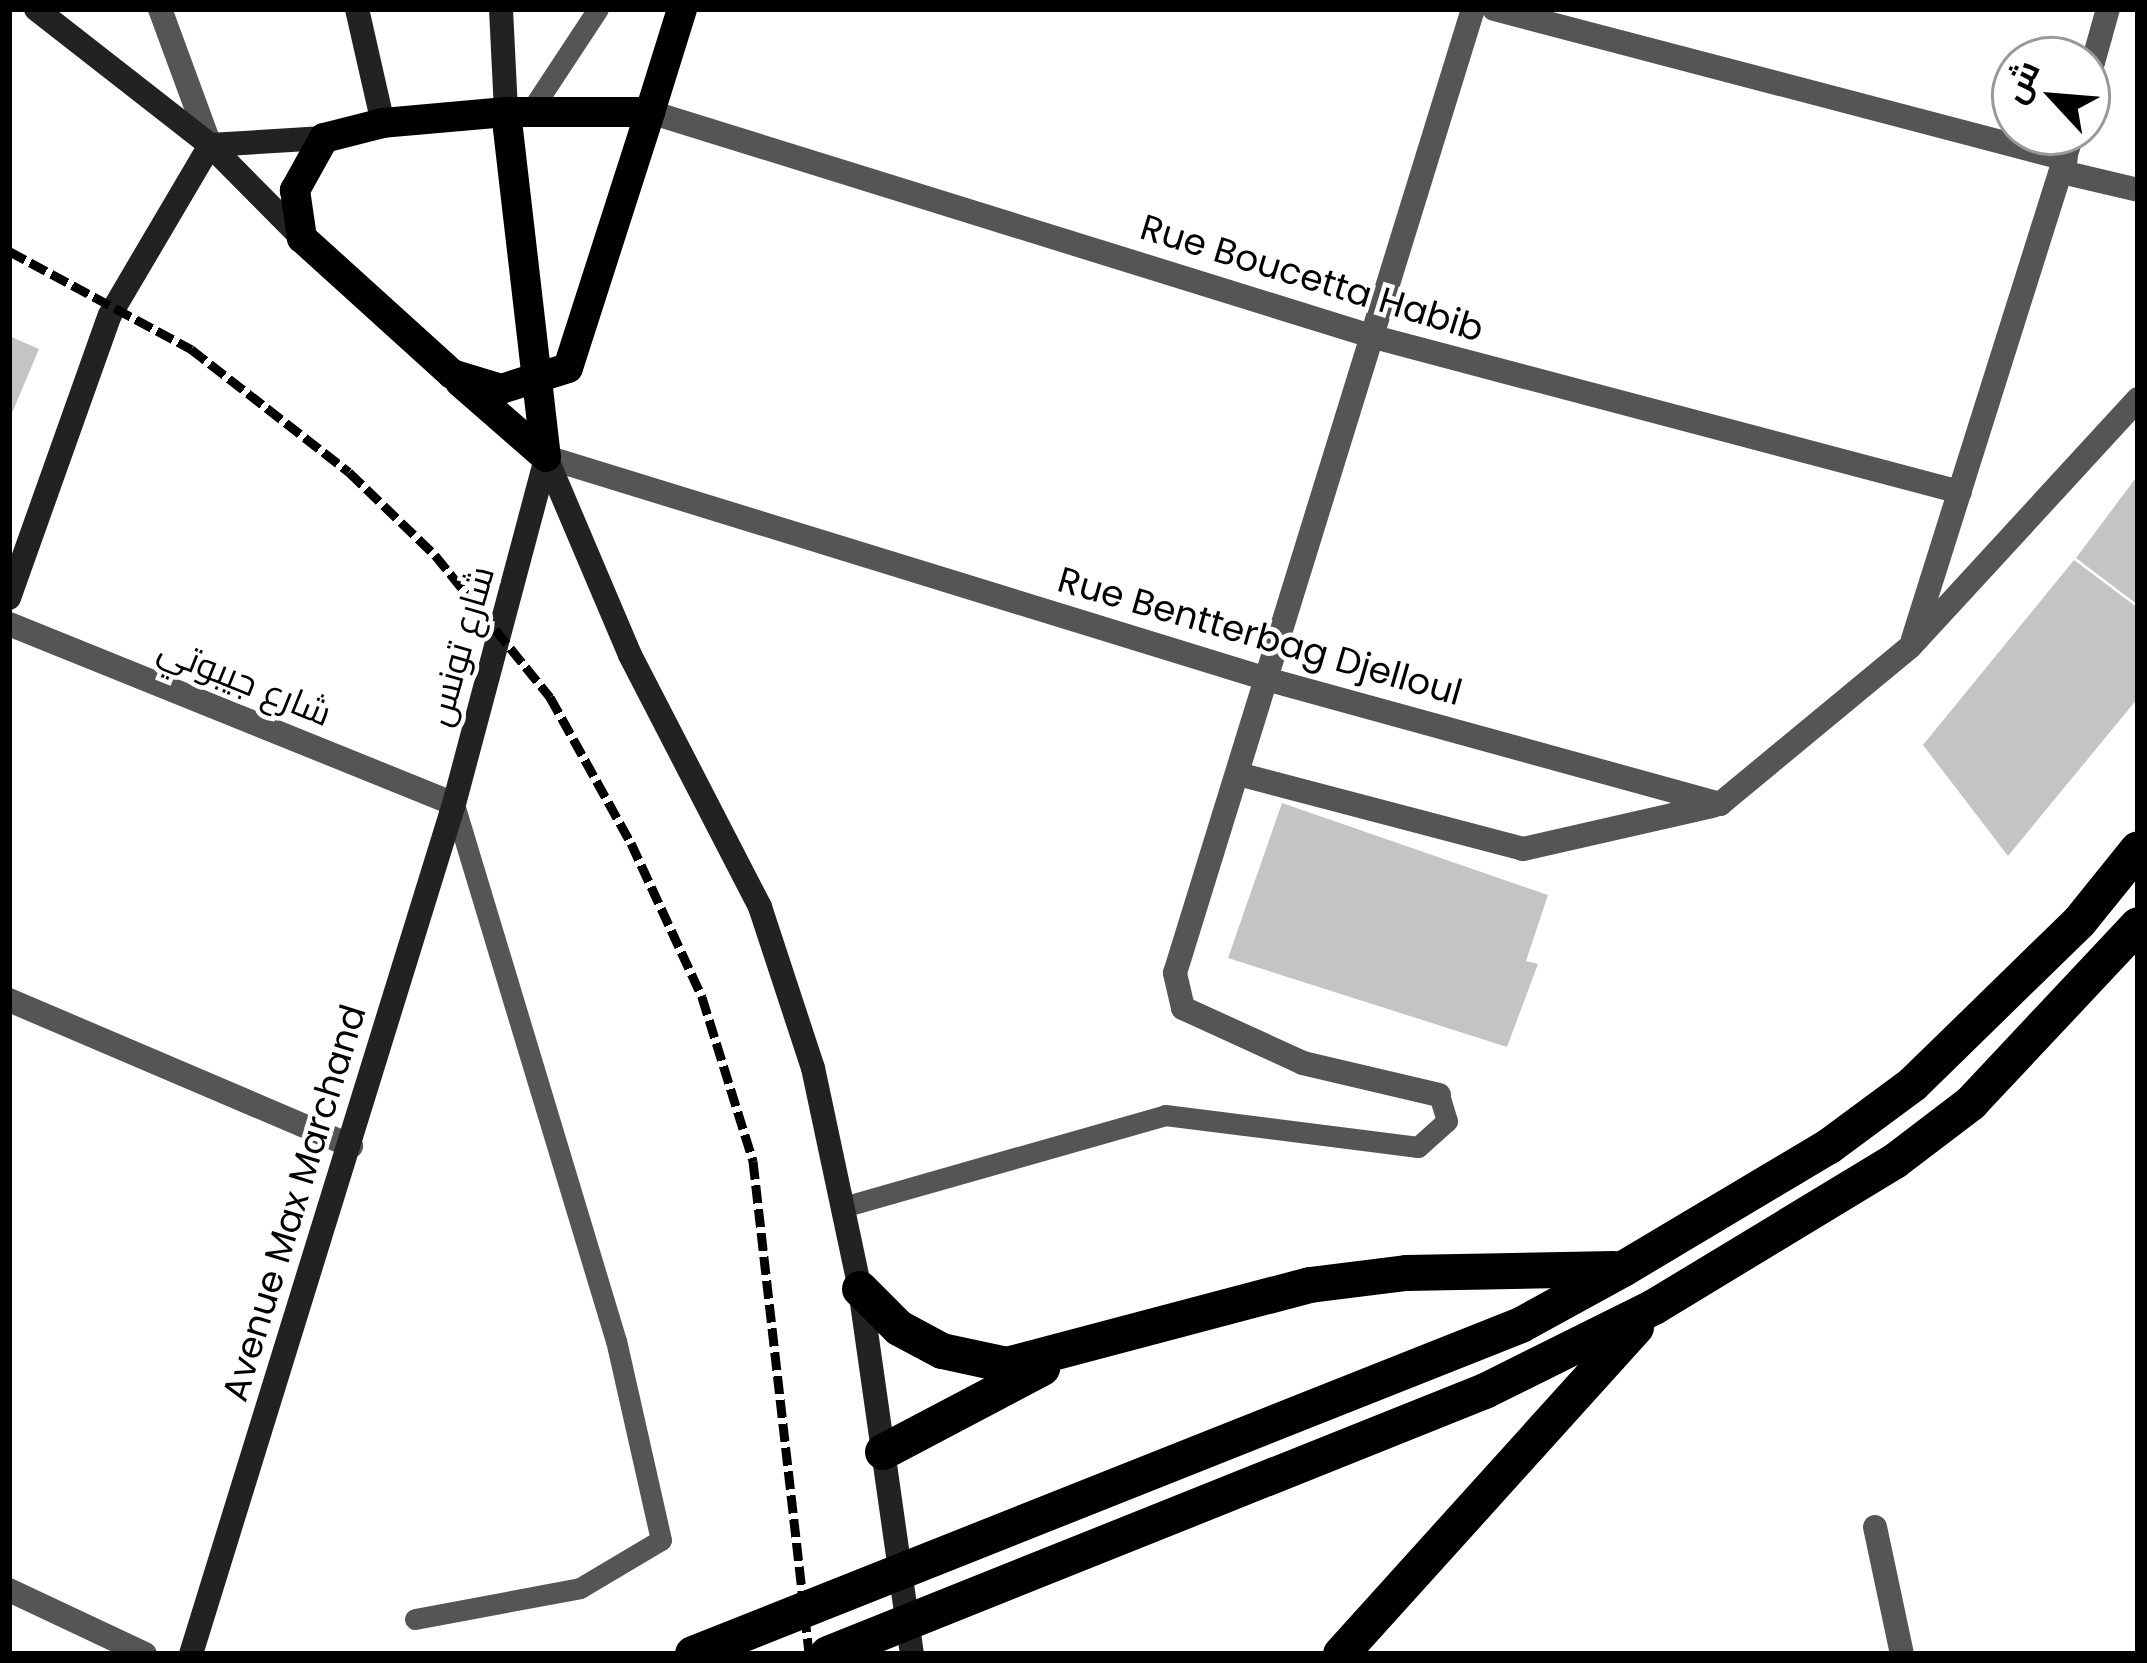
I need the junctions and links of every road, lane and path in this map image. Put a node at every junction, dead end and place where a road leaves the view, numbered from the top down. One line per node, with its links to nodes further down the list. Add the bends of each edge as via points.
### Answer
1 (37, 9): 13 (main road)
2 (160, 9): 13 (street)
3 (357, 9): 11 (main road)
4 (501, 9): 9 (main road)
5 (598, 9): 9 (lane)
6 (682, 9): 10 (main road)
7 (1473, 9): 18 (street)
8 (1494, 9): 15 (street)
9 (518, 112): 10 (main road); 11 (main road); 19 (main road)
10 (650, 112): 18 (street, Rue Boucetta Habib); 19 (main road)
11 (383, 123): 12 (main road)
12 (324, 138): 13 (main road); 17 (main road, via 295,190)
13 (210, 146): 17 (main road); 24 (main road, via 147,243 84,386)
14 (2066, 156): 15 (street)
15 (2064, 165): 16 (street); 23 (street)
16 (2138, 190)
17 (302, 238): 20 (main road)
18 (1374, 338): 23 (street, Rue Boucetta Habib); 27 (street)
19 (553, 372): 20 (main road, via 501,389); 22 (main road)
20 (452, 374): 22 (main road)
21 (2138, 399): 26 (street)
22 (546, 457): 27 (street, Rue Bentterbag Djelloul); 28 (main road, شارع تونس); 37 (main road, via 629,655 760,908 813,1068)
23 (1960, 492): 26 (street)
24 (9, 598)
25 (9, 624): 30 (street, شارع جيبوتي)
26 (1910, 647): 31 (street)
27 (1270, 680): 29 (street); 31 (street, Rue Bentterbag Djelloul)
28 (462, 772): 30 (main road, Avenue Max Marchand)
29 (1238, 774): 31 (street, via 1522,849); 35 (street, via 1175,973 1183,1008 1303,1063)
30 (454, 804): 36 (main road, Avenue Max Marchand); 45 (lane, via 609,1318 661,1540 580,1588)
31 (1720, 804)
32 (2138, 849): 38 (highway, via 2080,921 1913,1084 1828,1147)
33 (2138, 925): 40 (highway, via 1971,1103 1895,1161)
34 (9, 1000): 36 (street)
35 (1439, 1095): 37 (lane, via 1447,1121 1418,1147 1165,1115)
36 (351, 1146): 47 (main road, Avenue Max Marchand)
37 (843, 1207): 39 (main road)
38 (1623, 1269): 41 (highway, via 1406,1274 1310,1285); 48 (highway, via 1521,1325)
39 (860, 1289): 41 (highway, via 899,1328 942,1351 1007,1365); 42 (main road)
40 (1654, 1307): 49 (highway, via 1484,1391); 51 (highway)
41 (1082, 1347): 42 (highway)
42 (884, 1452): 50 (main road)
43 (1875, 1528): 52 (street)
44 (9, 1590): 46 (street)
45 (415, 1619)
46 (145, 1654)
47 (190, 1654)
48 (693, 1654)
49 (828, 1654)
50 (912, 1654)
51 (1341, 1654)
52 (1902, 1654)

